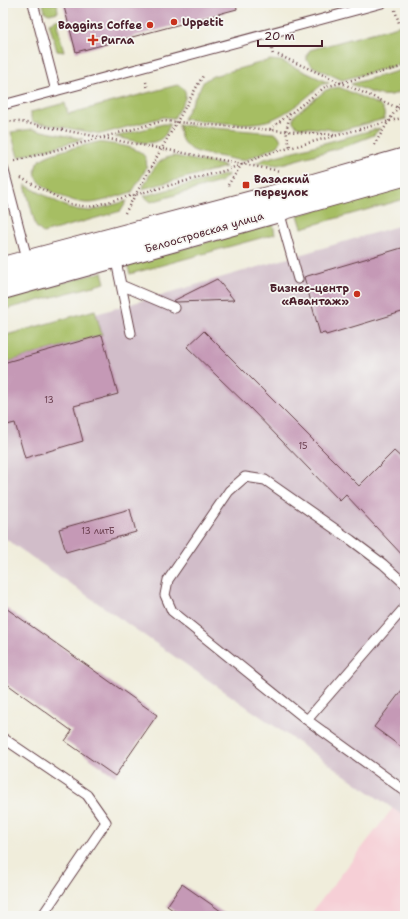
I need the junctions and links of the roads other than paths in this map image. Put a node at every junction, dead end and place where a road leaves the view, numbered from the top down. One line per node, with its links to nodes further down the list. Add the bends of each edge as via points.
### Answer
1 (33, 3): 3 (lane)
2 (382, 3): 3 (lane)
3 (56, 91): 4 (lane)
4 (3, 105)
5 (405, 159): 8 (main road, Белоостровская улица)
6 (3, 167): 10 (lane)
7 (405, 176): 8 (street, Белоостровская улица)
8 (277, 204): 9 (main road, Белоостровская улица); 12 (lane)
9 (113, 248): 10 (main road, Белоостровская улица); 13 (lane); 14 (main road, Белоостровская улица)
10 (28, 262): 11 (main road, Белоостровская улица)
11 (3, 268)
12 (298, 279)
13 (121, 285): 15 (lane); 16 (lane)
14 (3, 288)
15 (175, 308)
16 (131, 333)
17 (405, 584): 19 (lane, via 351,540 264,480 245,477 229,491 168,580 165,595 172,611)
18 (405, 608): 19 (lane)
19 (307, 720): 21 (lane)
20 (3, 738): 22 (lane, via 87,795 106,822)
21 (405, 791)
22 (42, 916)

